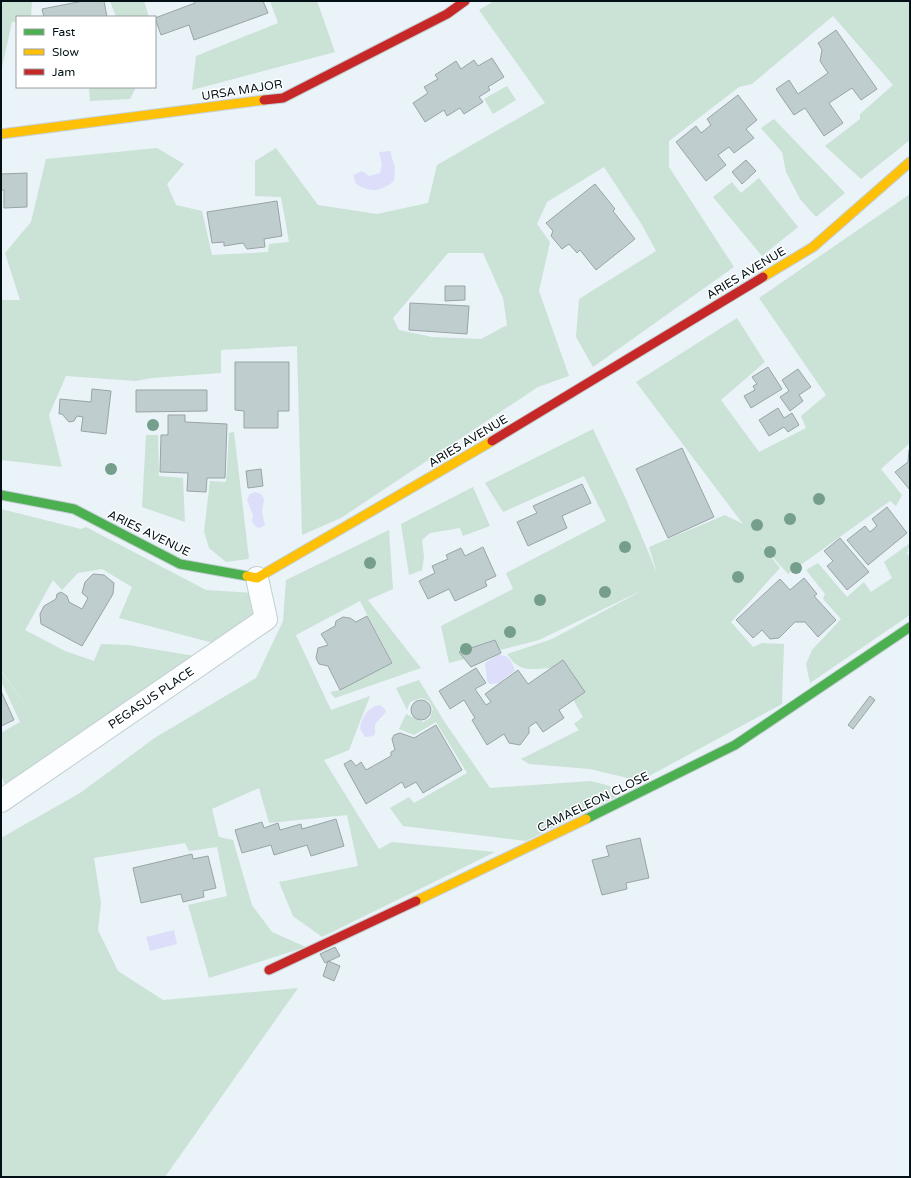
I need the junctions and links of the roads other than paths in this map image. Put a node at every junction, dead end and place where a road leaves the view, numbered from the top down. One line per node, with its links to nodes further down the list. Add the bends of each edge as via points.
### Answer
1 (465, 1): 2 (street, URSA MAJOR, via 447,14 282,98)
2 (1, 134)
3 (910, 162): 5 (street, ARIES AVENUE, via 813,247 468,455)
4 (1, 495): 5 (street, ARIES AVENUE, via 74,509 180,564)
5 (257, 578): 7 (street, PEGASUS PLACE, via 266,619)
6 (910, 627): 8 (street, CAMAELEON CLOSE, via 735,745 498,862)
7 (1, 801)
8 (269, 970)

